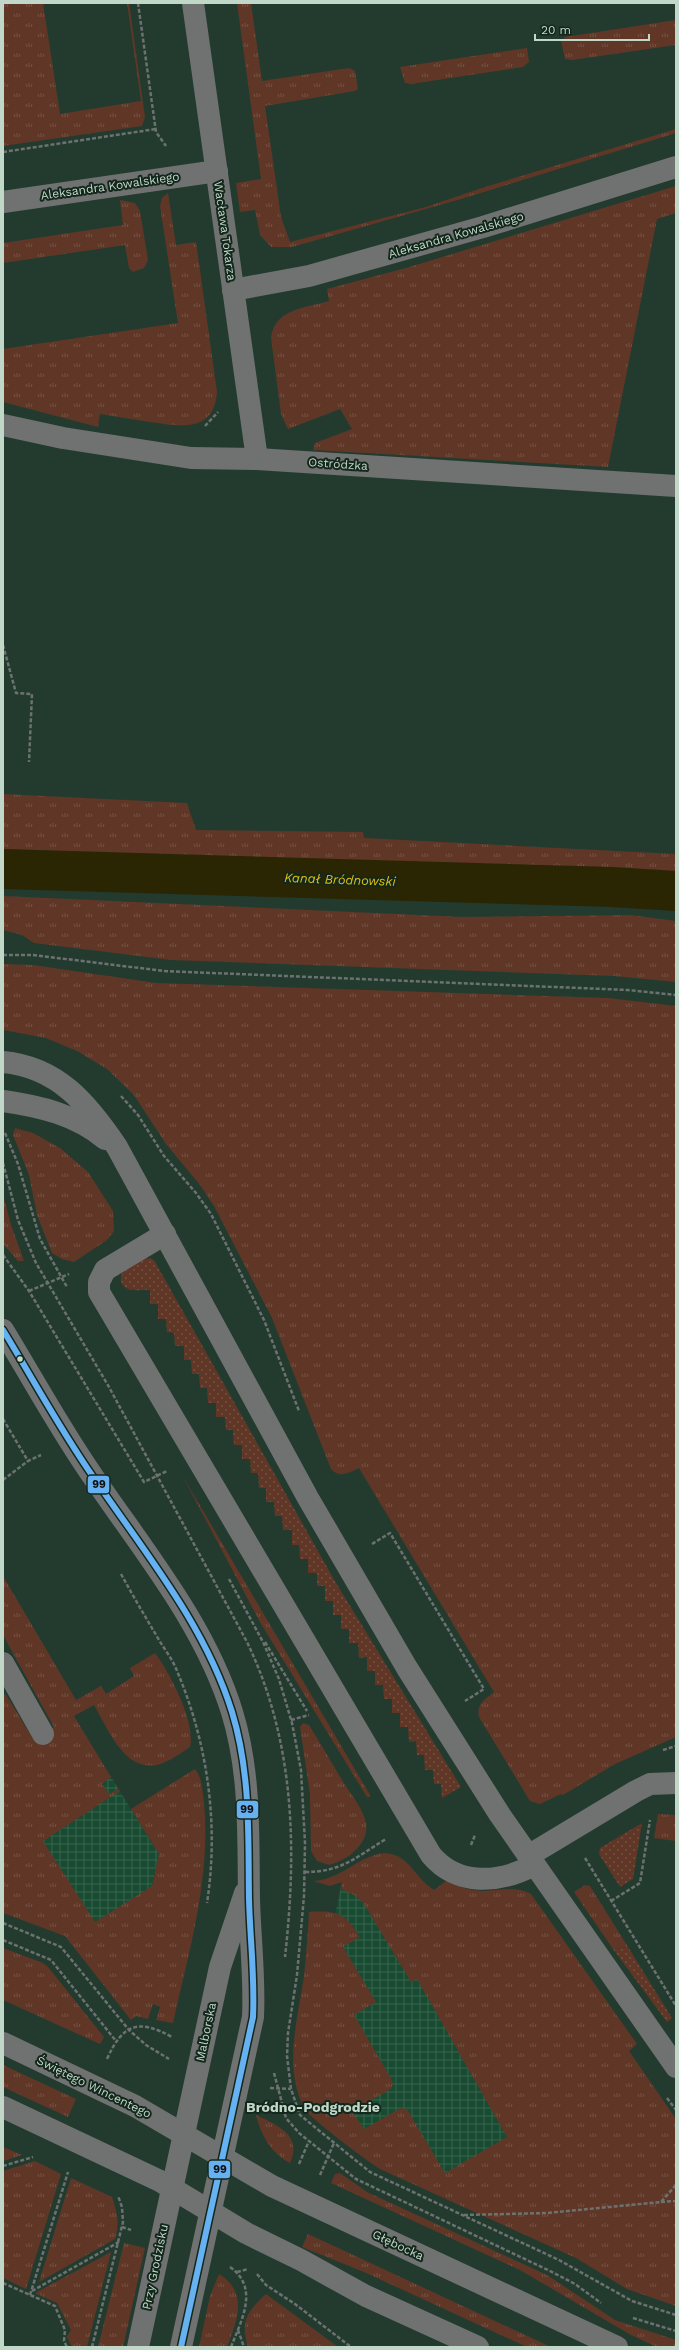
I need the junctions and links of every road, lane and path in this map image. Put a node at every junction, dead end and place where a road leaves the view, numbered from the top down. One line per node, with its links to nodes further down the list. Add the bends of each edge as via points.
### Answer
1 (138, 3): 3 (path)
2 (193, 3): 7 (street, Wacława Tokarza)
3 (156, 130): 4 (path, via 161,141); 5 (path)
4 (170, 150)
5 (3, 152)
6 (676, 167): 9 (street, Aleksandra Kowalskiego, via 490,225 324,272 274,284)
7 (217, 171): 8 (street, Aleksandra Kowalskiego); 9 (street, Wacława Tokarza)
8 (3, 202)
9 (233, 290): 13 (street, Wacława Tokarza)
10 (220, 407): 12 (path, via 217,415)
11 (3, 425): 13 (street, Ostródzka, via 63,438 191,458)
12 (202, 428)
13 (257, 459): 14 (street, Ostródzka)
14 (676, 486)
15 (3, 644): 16 (path, via 16,693 32,694)
16 (29, 762)
17 (3, 955): 18 (path, via 33,955 164,971 628,990)
18 (676, 995)
19 (3, 1062): 22 (street, via 28,1065 64,1085 96,1118)
20 (119, 1094): 28 (path, via 138,1115 161,1152 211,1214 267,1327)
21 (3, 1101): 22 (street, via 40,1108 77,1121 106,1140)
22 (127, 1164): 23 (street)
23 (165, 1234): 47 (street, via 308,1498 452,1742); 47 (street, via 106,1270 99,1282 99,1292 431,1855 446,1869 473,1879 502,1877)
24 (3, 1255): 26 (path)
25 (69, 1274): 26 (path)
26 (29, 1291): 32 (path, via 144,1482)
27 (3, 1330): 49 (street, Malborska, via 76,1451 157,1568 213,1663 232,1711 244,1762 249,1816)
28 (301, 1416)
29 (3, 1419): 31 (path)
30 (46, 1456): 31 (path, via 41,1455)
31 (28, 1461): 33 (path)
32 (170, 1469)
33 (3, 1480)
34 (366, 1548): 37 (path, via 390,1533 484,1690)
35 (116, 1567): 51 (path, via 177,1670 194,1718 208,1778 212,1818 212,1867)
36 (3, 1663): 40 (street)
37 (460, 1704)
38 (309, 1715): 39 (path)
39 (291, 1720)
40 (43, 1734)
41 (676, 1746): 42 (path)
42 (660, 1752)
43 (676, 1783): 45 (street, via 657,1783 643,1788)
44 (650, 1817): 50 (path, via 640,1883)
45 (568, 1832): 47 (street); 50 (path)
46 (392, 1835): 48 (path, via 338,1868 326,1872)
47 (531, 1860): 61 (street)
48 (305, 1872)
49 (249, 1879): 65 (street, Malborska, via 220,1967); 70 (street, Malborska, via 253,2017)
50 (611, 1901): 54 (path)
51 (206, 1906)
52 (3, 1923): 55 (path, via 52,1941 66,1950)
53 (3, 1940): 57 (path, via 50,1960)
54 (676, 2006)
55 (130, 2030): 56 (path, via 148,2026); 57 (path); 59 (path, via 153,2050)
56 (177, 2040)
57 (116, 2041): 60 (path)
58 (3, 2043): 65 (street, Świętego Wincentego, via 105,2090)
59 (172, 2061)
60 (105, 2062)
61 (676, 2067)
62 (291, 2089): 67 (path, via 300,2115)
63 (3, 2107): 76 (street)
64 (259, 2108): 66 (path, via 282,2109 290,2123)
65 (184, 2134): 70 (street, Głębocka); 76 (street, Malborska)
66 (309, 2141): 69 (path); 72 (path)
67 (334, 2143): 69 (path); 80 (path, via 370,2172)
68 (41, 2154): 71 (path)
69 (328, 2156): 74 (path); 88 (path, via 370,2187 550,2271)
70 (221, 2157): 79 (street, Malborska); 101 (street, Głębocka, via 272,2186)
71 (3, 2166)
72 (298, 2167)
73 (69, 2168): 86 (path)
74 (319, 2177)
75 (676, 2186): 78 (path)
76 (172, 2188): 79 (street); 95 (street, Przy Grodzisku)
77 (676, 2201): 78 (path)
78 (661, 2202): 80 (path, via 555,2212)
79 (209, 2210): 96 (street); 100 (street, via 246,2233 366,2296)
80 (463, 2215): 89 (path, via 559,2260 632,2301)
81 (122, 2227): 82 (path)
82 (119, 2242): 86 (path); 94 (path)
83 (226, 2265): 91 (path, via 239,2275 247,2294 245,2311)
84 (256, 2268): 99 (path, via 263,2283)
85 (3, 2283): 87 (path)
86 (31, 2291): 87 (path)
87 (30, 2295): 93 (path, via 55,2306 65,2330 64,2341)
88 (607, 2307)
89 (676, 2315)
90 (631, 2317): 92 (path)
91 (238, 2330): 97 (path); 98 (path)
92 (676, 2331)
93 (67, 2347)
94 (92, 2347)
95 (138, 2347)
96 (181, 2347)
97 (231, 2347)
98 (244, 2347)
99 (351, 2347)
100 (478, 2347)
101 (616, 2347)

